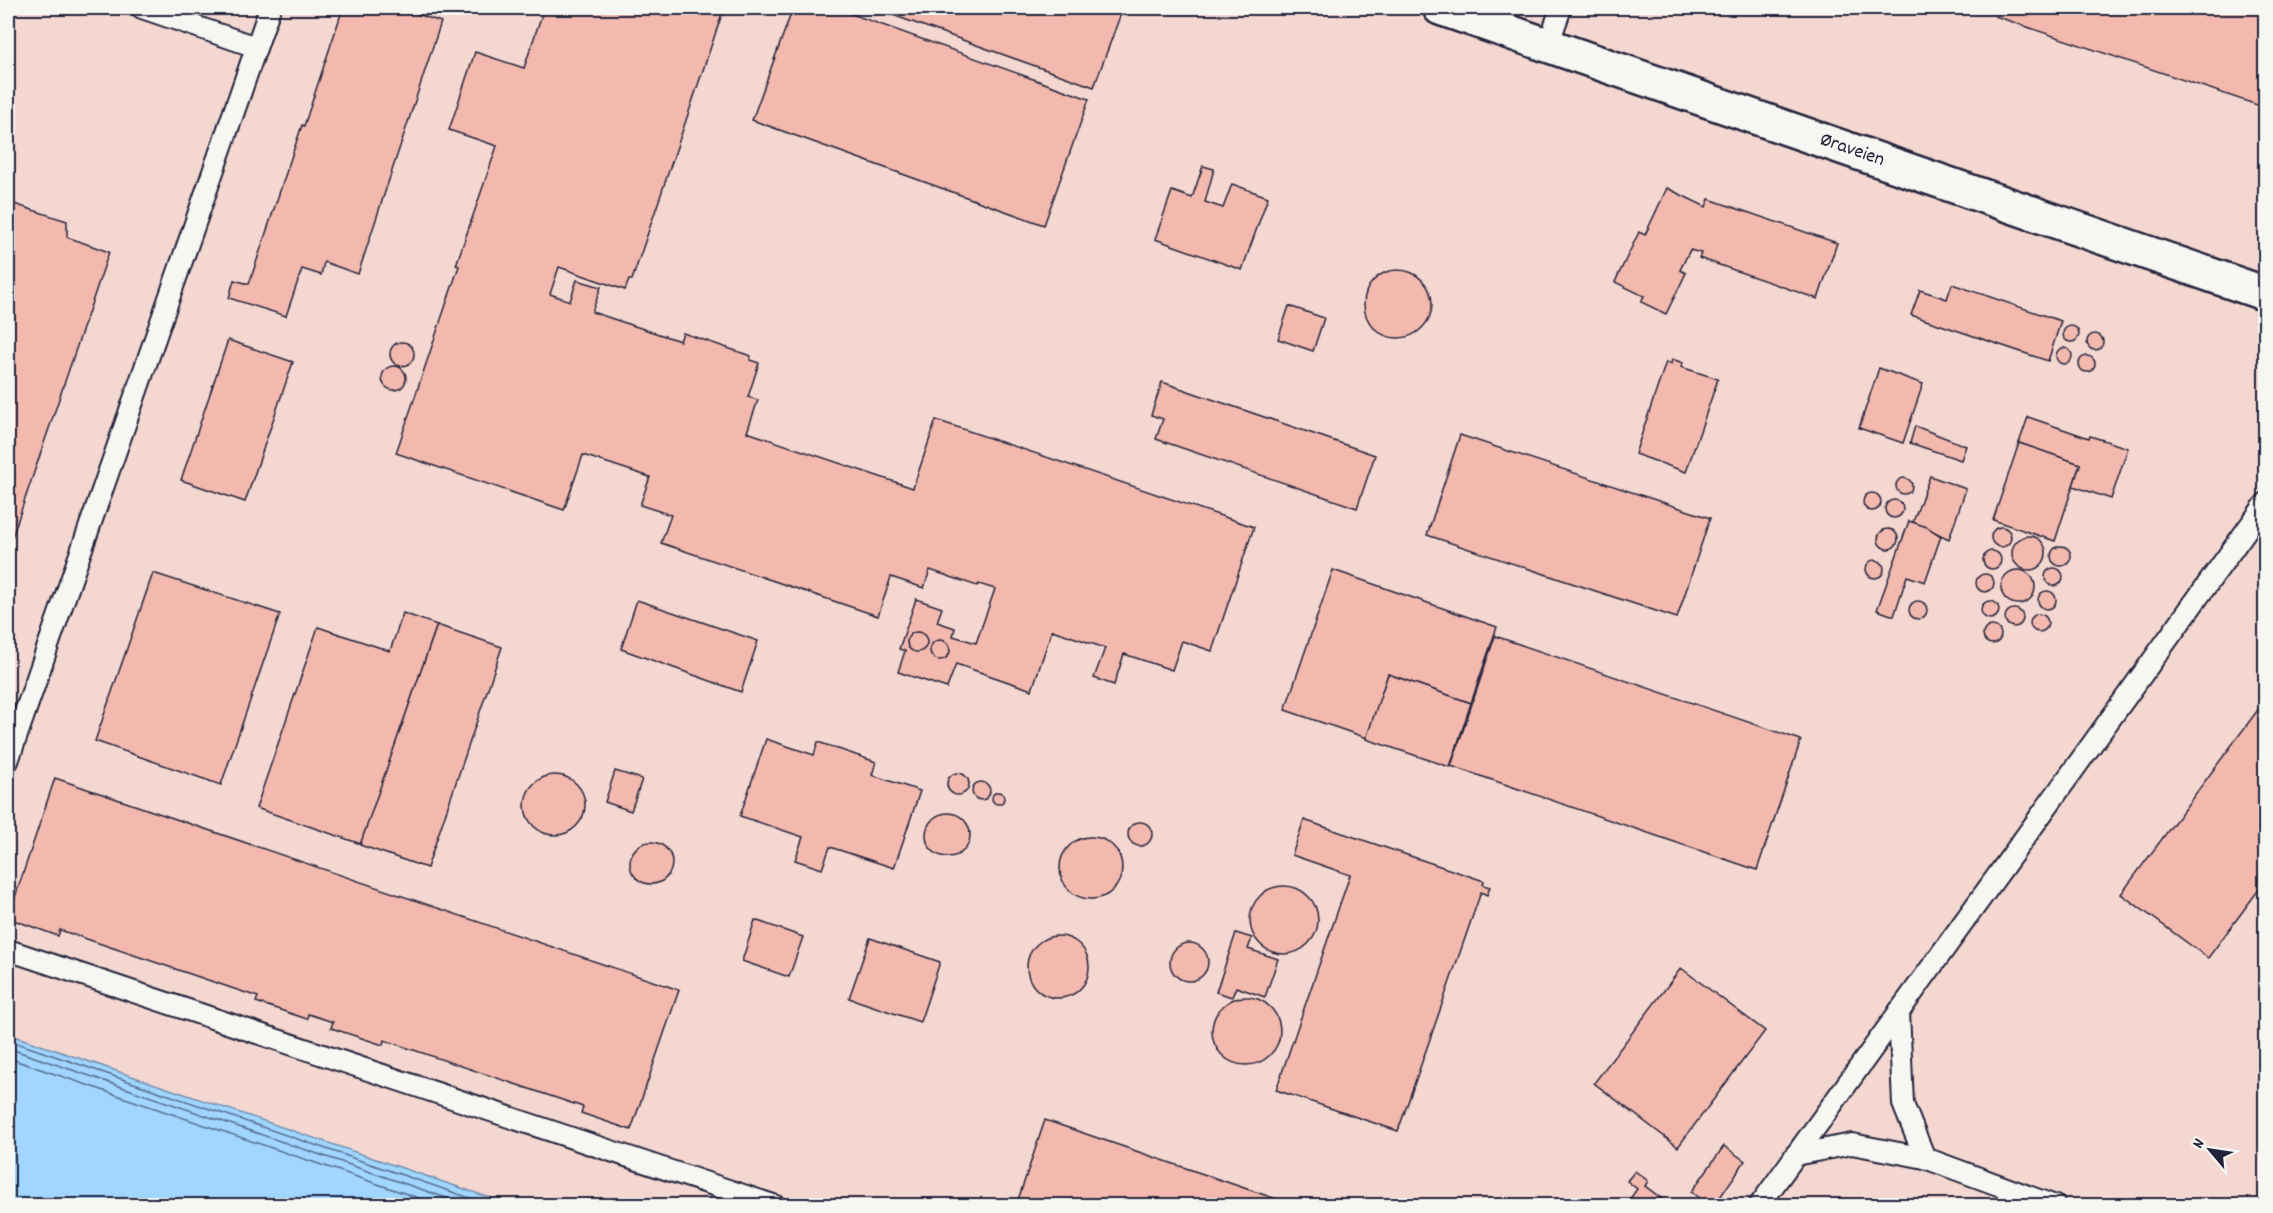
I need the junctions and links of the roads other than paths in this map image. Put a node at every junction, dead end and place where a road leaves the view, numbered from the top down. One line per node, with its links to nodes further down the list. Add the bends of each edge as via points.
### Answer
1 (142, 8): 6 (lane)
2 (270, 8): 6 (lane)
3 (1440, 8): 5 (street, Øraveien)
4 (1561, 8): 5 (lane)
5 (1548, 45): 7 (street, Øraveien)
6 (256, 47): 9 (lane)
7 (2265, 294)
8 (2265, 503): 11 (lane)
9 (8, 761)
10 (8, 951): 14 (lane)
11 (1899, 1011): 12 (lane); 13 (lane, via 1903,1104)
12 (1795, 1155): 13 (lane, via 1852,1144); 15 (lane)
13 (1925, 1158): 16 (lane)
14 (776, 1206)
15 (1759, 1206)
16 (2055, 1206)

